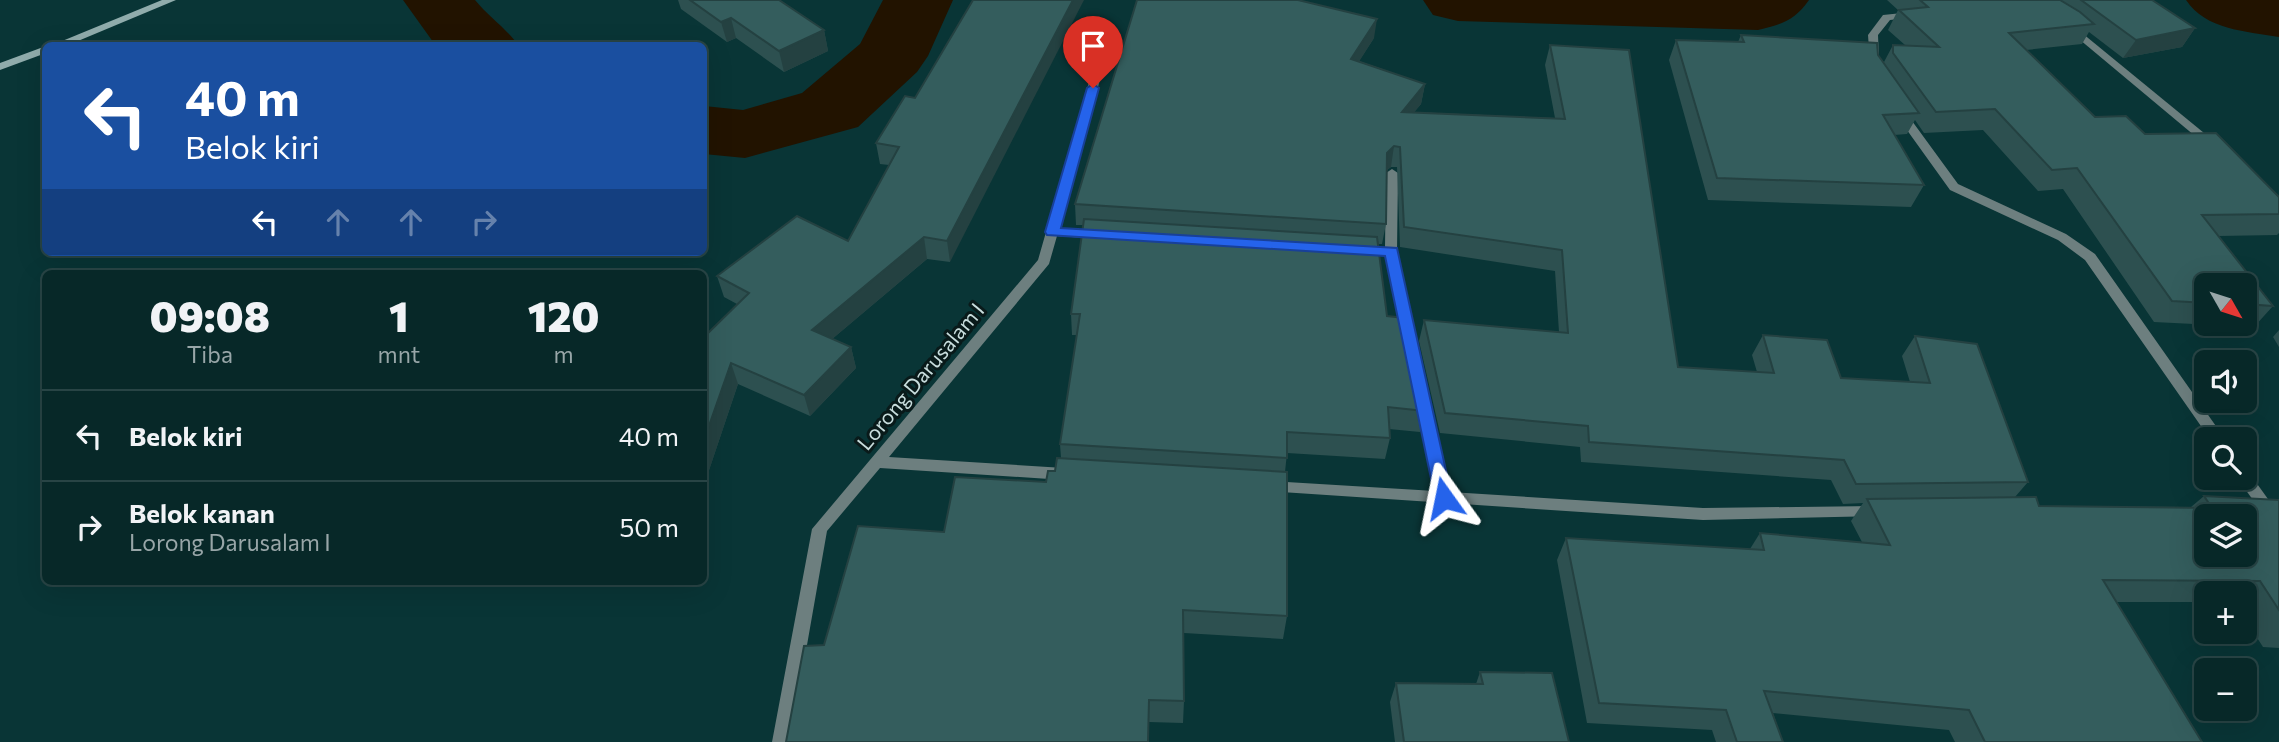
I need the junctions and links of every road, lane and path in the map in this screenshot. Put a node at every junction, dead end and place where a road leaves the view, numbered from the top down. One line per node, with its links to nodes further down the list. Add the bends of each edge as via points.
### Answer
1 (171, 0): 5 (main road)
2 (1925, 14): 8 (street, via 1886,17 1873,35)
3 (2062, 21): 10 (street)
4 (1107, 40): 12 (street, Lorong Darusalam I)
5 (65, 42)
6 (42, 51): 7 (main road)
7 (0, 67)
8 (1875, 75)
9 (1891, 97): 16 (street, via 1954,187 2062,237 2090,257)
10 (2221, 152)
11 (1392, 173): 15 (street)
12 (1052, 232): 13 (street); 17 (street, Lorong Darusalam I, via 1044,261)
13 (1120, 236)
14 (1351, 249): 15 (street)
15 (1391, 252): 21 (street)
16 (2210, 427)
17 (877, 462): 18 (street); 24 (street, Lorong Darusalam I, via 820,529)
18 (1084, 475)
19 (1250, 486): 21 (street)
20 (2256, 490): 22 (street)
21 (1444, 498): 23 (street, via 1703,514)
22 (2273, 510)
23 (1891, 512)
24 (781, 742)

